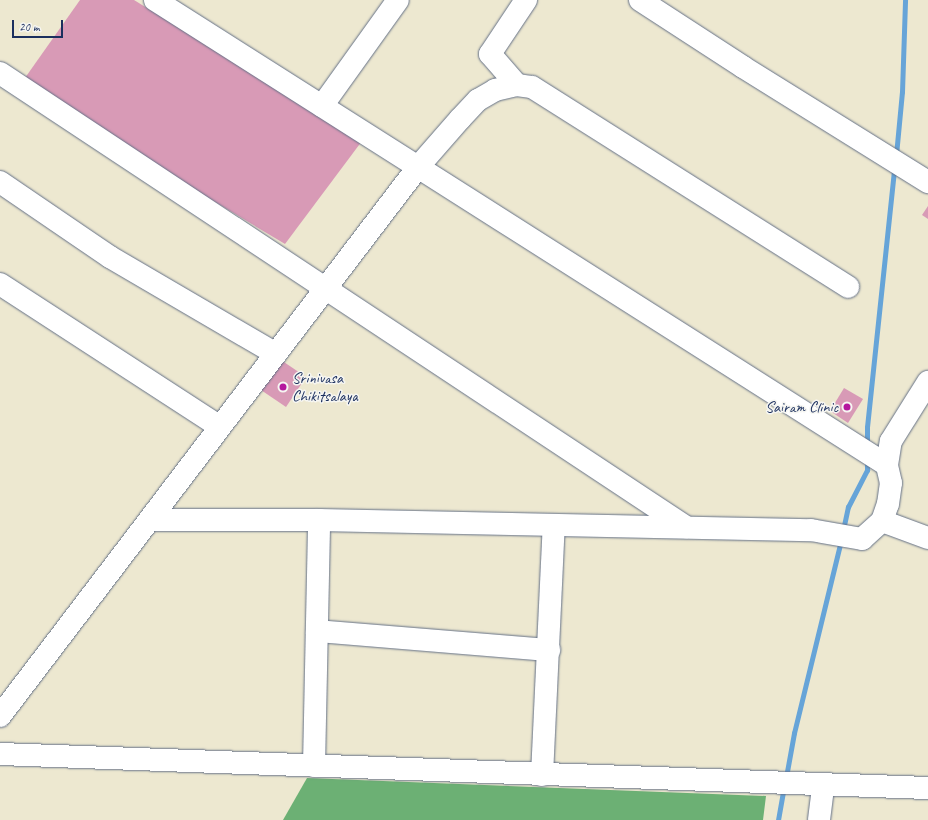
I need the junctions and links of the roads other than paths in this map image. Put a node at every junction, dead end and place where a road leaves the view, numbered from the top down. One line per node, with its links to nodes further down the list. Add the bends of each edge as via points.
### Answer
1 (155, 0): 7 (street)
2 (398, 0): 7 (street)
3 (526, 0): 6 (street, via 490,54)
4 (640, 0): 10 (street)
5 (0, 73): 13 (street)
6 (517, 85): 8 (street, via 495,90 478,100); 12 (street, via 532,87)
7 (322, 106): 8 (street)
8 (418, 167): 13 (street); 17 (street)
9 (0, 182): 14 (street, via 110,257)
10 (928, 182)
11 (0, 284): 16 (street)
12 (848, 287)
13 (326, 288): 14 (street); 22 (street)
14 (276, 354): 16 (street)
15 (928, 382): 17 (street, via 890,441)
16 (220, 427): 18 (street)
17 (886, 465): 20 (street, via 891,483)
18 (150, 520): 19 (street); 26 (street)
19 (319, 520): 21 (street); 24 (street)
20 (882, 521): 22 (street, via 862,539 811,530); 23 (street)
21 (554, 525): 22 (street); 25 (street)
22 (686, 527)
23 (928, 538)
24 (317, 631): 25 (street); 28 (street)
25 (549, 650): 29 (street)
26 (0, 716)
27 (0, 754): 28 (street)
28 (314, 766): 29 (street)
29 (542, 775): 30 (street)
30 (823, 785): 31 (street); 32 (street)
31 (928, 788)
32 (819, 820)

